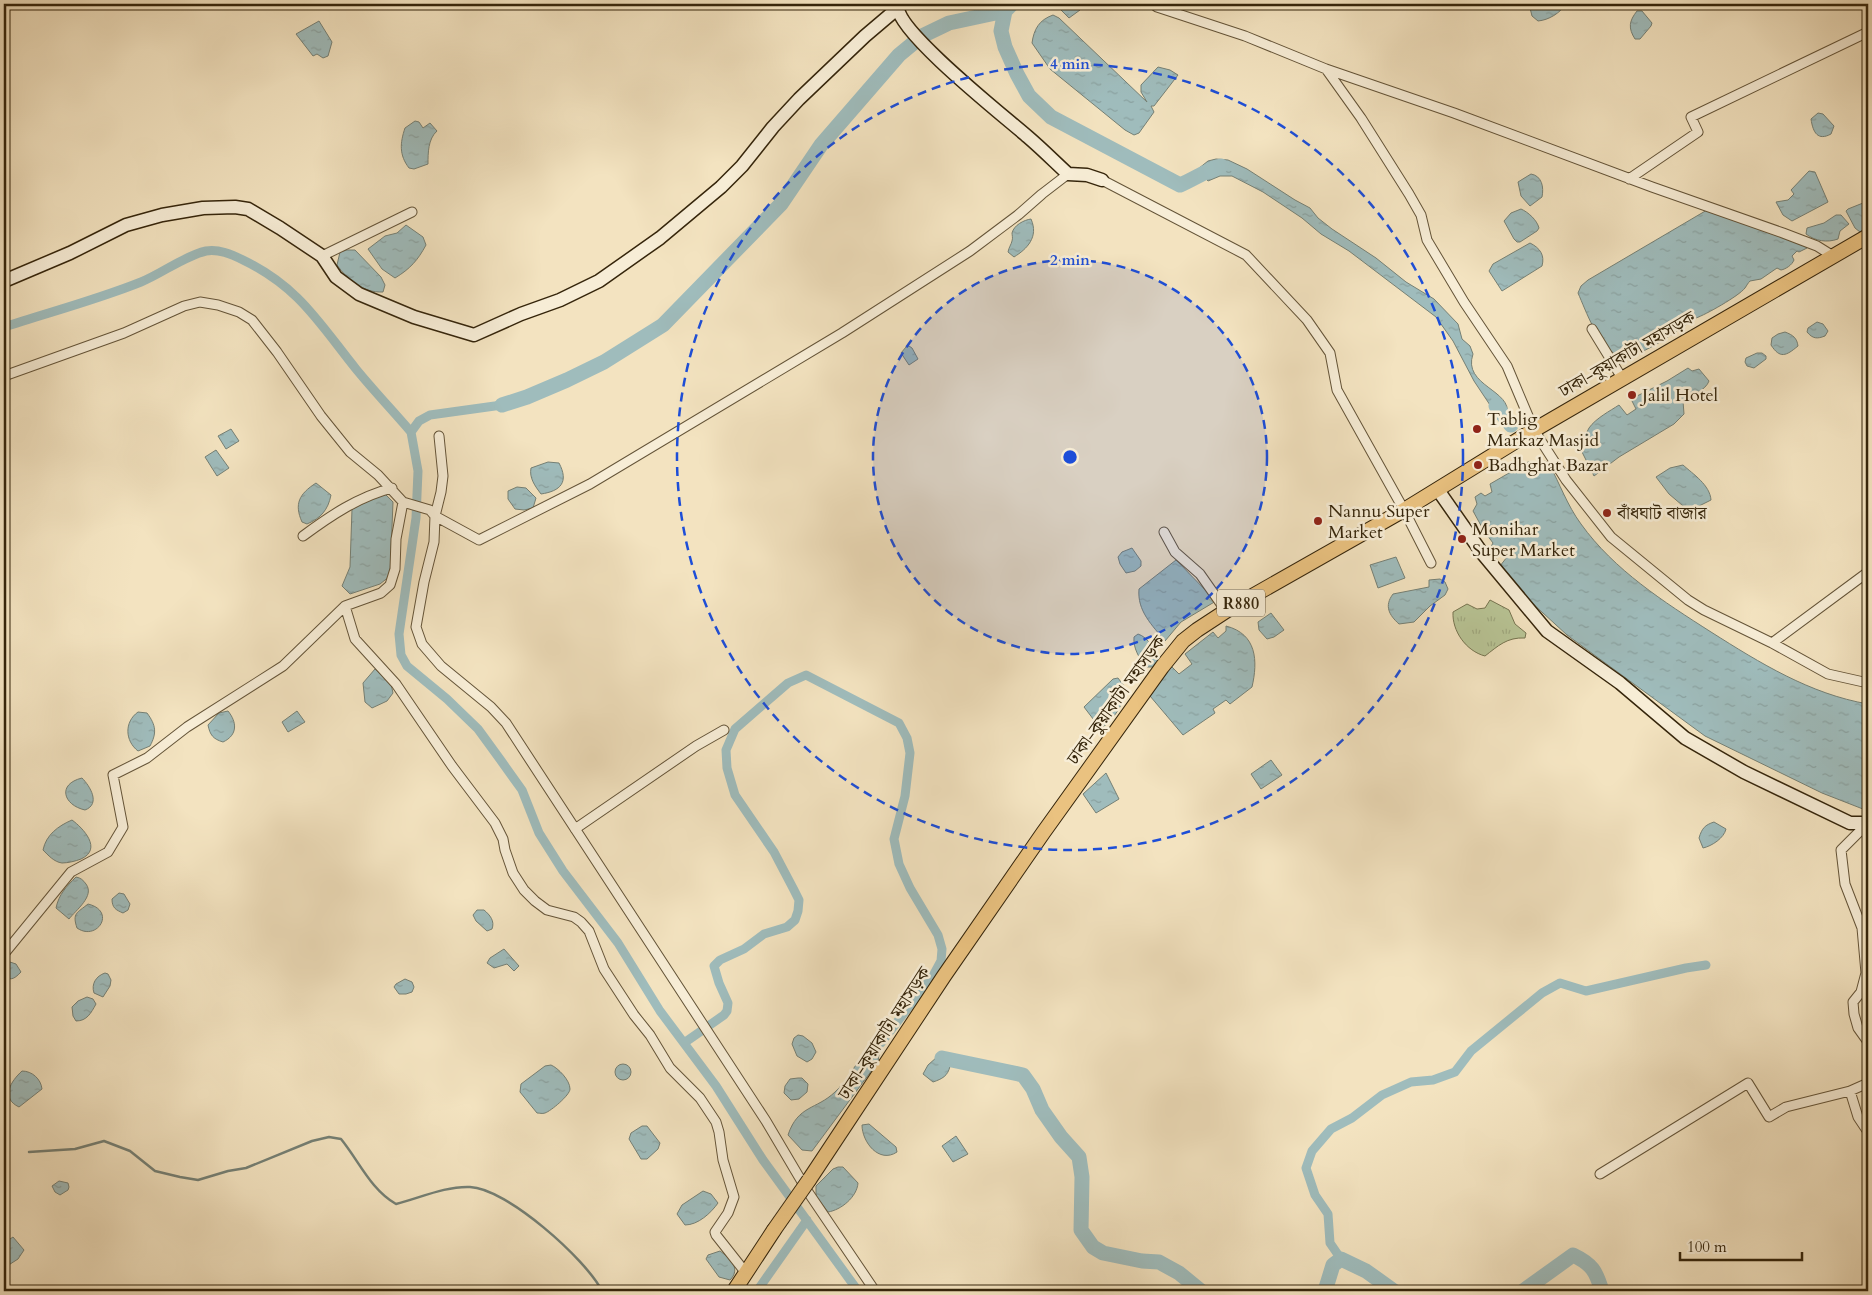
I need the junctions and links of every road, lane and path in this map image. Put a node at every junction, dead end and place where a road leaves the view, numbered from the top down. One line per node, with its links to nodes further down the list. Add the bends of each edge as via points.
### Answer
1 (1153, 4): 4 (street)
2 (899, 6): 5 (street, via 900,17 933,55); 10 (street, via 799,99 721,187 660,238 599,282 560,300 474,335 414,317 358,294 336,277)
3 (1868, 32): 6 (street, via 1691,117 1698,132)
4 (1326, 69): 6 (street); 16 (street, via 1409,194 1421,215 1427,240 1507,366)
5 (1068, 174): 7 (street); 22 (street, via 1018,215 928,278 590,484 479,540)
6 (1629, 179): 11 (street, via 1783,233)
7 (1102, 180): 21 (street, via 1246,256 1307,320 1330,353 1337,390)
8 (412, 212): 10 (street)
9 (1868, 236): 11 (main road, ঢাকা-কুয়াকাটা মহাসড়ক / R880)
10 (322, 256): 12 (street, via 248,209 202,208 126,226)
11 (1833, 256): 15 (main road, ঢাকা-কুয়াকাটা মহাসড়ক / R880)
12 (4, 281)
13 (1592, 329): 15 (street)
14 (4, 376): 18 (street, via 117,336 184,306 200,302 218,305 252,320 320,416 350,452)
15 (1622, 378): 16 (main road, ঢাকা-কুয়াকাটা মহাসড়ক / R880)
16 (1534, 430): 19 (main road, ঢাকা-কুয়াকাটা মহাসড়ক / R880); 29 (street, via 1566,480 1611,536 1688,600)
17 (439, 436): 22 (street, via 443,476)
18 (392, 488): 20 (street); 24 (street, via 376,492 329,516)
19 (1438, 490): 21 (main road, ঢাকা-কুয়াকাটা মহাসড়ক / R880); 32 (street, via 1482,553 1559,641 1601,669 1685,738 1744,772 1850,823)
20 (403, 502): 22 (street); 27 (street, via 396,539 396,569 390,585 381,593)
21 (1404, 510): 25 (street); 28 (main road, ঢাকা-কুয়াকাটা মহাসড়ক / R880)
22 (432, 513): 33 (street, via 434,542 416,627 422,644 441,666 506,723)
23 (1164, 532): 28 (street, via 1175,552 1200,574)
24 (303, 536)
25 (1431, 563)
26 (1868, 572): 29 (street)
27 (346, 606): 34 (street, via 283,666 187,727 147,758 114,775 123,827 108,852 71,872); 40 (street, via 355,639 396,684 495,823 513,872 524,890 547,910 581,922 604,968 634,1016 670,1068 700,1098 716,1122 734,1197 716,1235)
28 (1226, 611): 40 (main road, ঢাকা-কুয়াকাটা মহাসড়ক / R880, bridge, via 1197,630 1172,653 999,896)
29 (1772, 643): 30 (street, via 1828,674)
30 (1868, 684)
31 (724, 730): 33 (street)
32 (1868, 823): 35 (street, via 1841,850 1845,884 1862,928 1866,973 1861,992 1853,1002 1854,1014 1858,1028)
33 (575, 829): 42 (street, via 766,1121 808,1192)
34 (4, 954)
35 (1868, 1042)
36 (1868, 1083): 37 (street)
37 (1850, 1091): 38 (street, via 1858,1117); 39 (street, via 1786,1107 1769,1117 1748,1083)
38 (1868, 1132)
39 (1600, 1174)
40 (746, 1273): 41 (main road, ঢাকা-কুয়াকাটা মহাসড়ক / R880)
41 (734, 1291)
42 (876, 1291)

